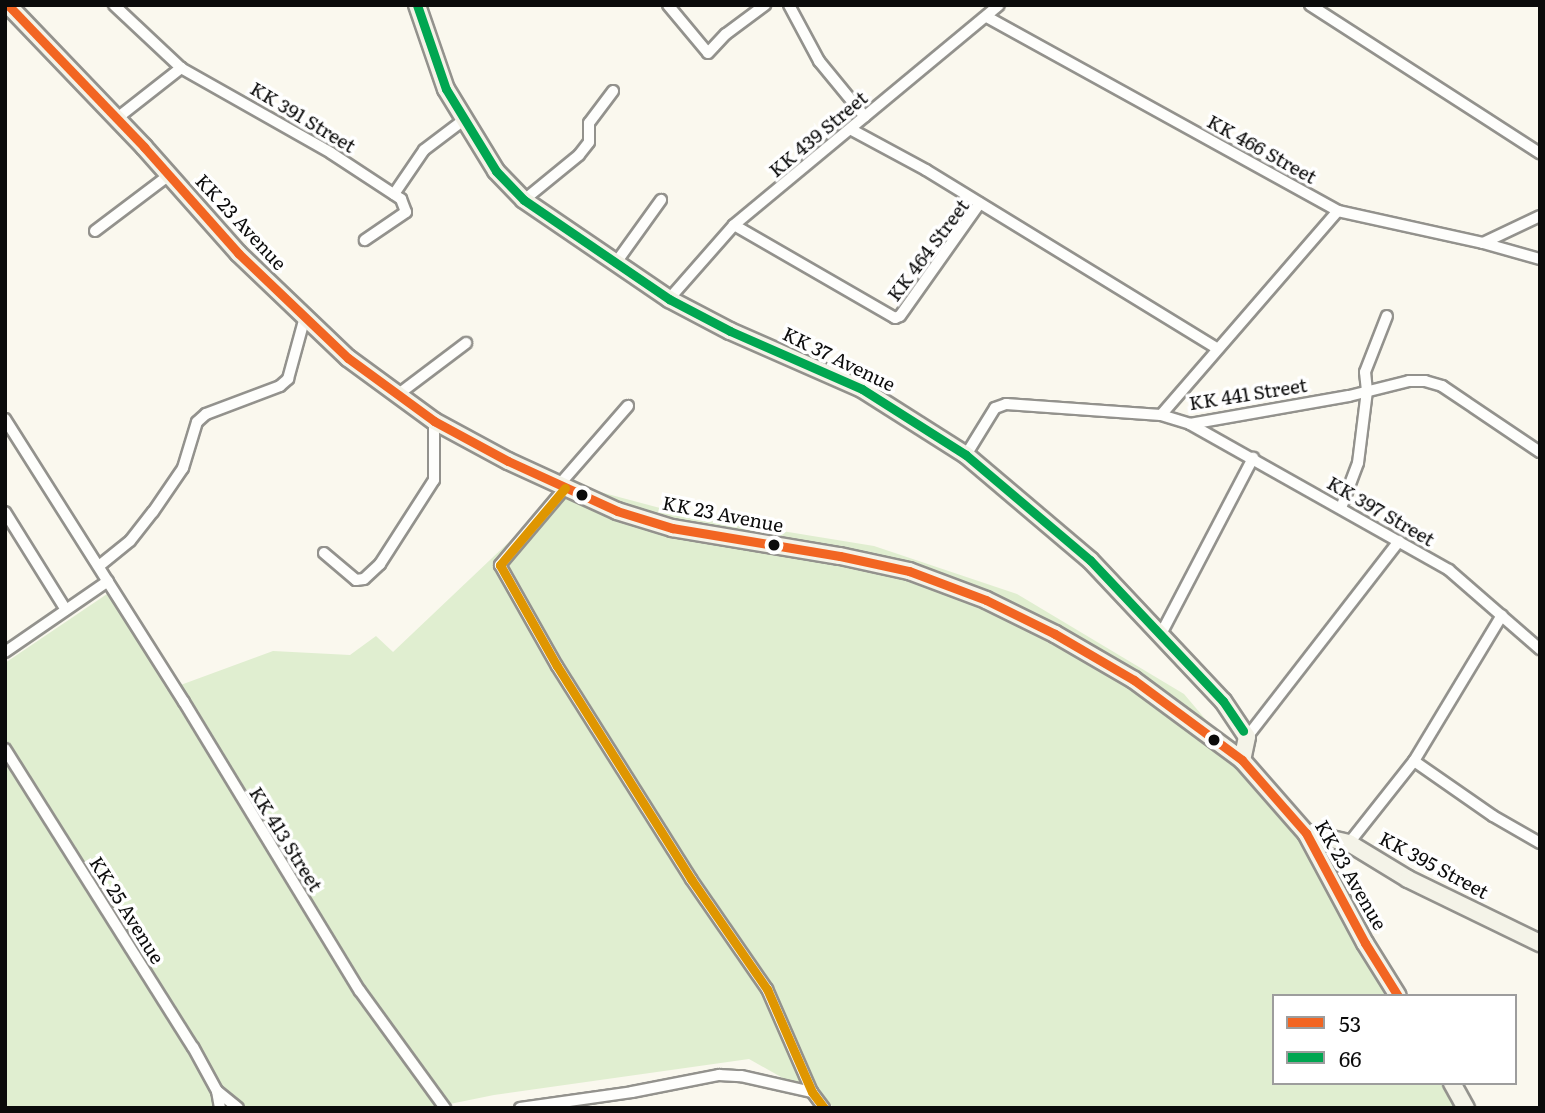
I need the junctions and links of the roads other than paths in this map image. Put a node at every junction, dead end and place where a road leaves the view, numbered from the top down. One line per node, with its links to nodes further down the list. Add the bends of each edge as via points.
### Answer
1 (8, 5): 13 (main road, KK 23 Avenue)
2 (115, 5): 10 (street, KK 391 Street)
3 (417, 5): 14 (main road, KK 37 Avenue, via 446,89)
4 (668, 5): 5 (street, via 708,53)
5 (765, 5)
6 (789, 5): 12 (street, via 819,61)
7 (999, 5): 9 (street, KK 439 Street)
8 (1310, 5): 16 (street)
9 (987, 17): 12 (street, KK 439 Street); 22 (street, KK 466 Street)
10 (181, 68): 13 (street); 18 (street, KK 391 Street, via 320,146)
11 (613, 91): 19 (street, via 589,123 589,142 579,155)
12 (865, 117): 15 (street, KK 439 Street)
13 (116, 119): 17 (main road, KK 23 Avenue)
14 (465, 119): 18 (street, via 424,149); 19 (main road, KK 37 Avenue, via 496,171)
15 (852, 130): 21 (street); 24 (street, KK 439 Street)
16 (1540, 153)
17 (169, 175): 25 (street); 32 (main road, KK 23 Avenue, via 238,253)
18 (394, 194): 26 (street, via 406,205 406,212)
19 (524, 200): 29 (main road, KK 37 Avenue)
20 (661, 200): 29 (street)
21 (980, 203): 24 (street, KK 464 Street, via 895,318); 34 (street, KK 464 Street)
22 (1338, 211): 27 (street, KK 466 Street); 34 (street)
23 (1540, 216): 27 (street)
24 (734, 226): 30 (street, KK 439 Street)
25 (95, 231)
26 (365, 240)
27 (1483, 243): 28 (street, KK 466 Street)
28 (1540, 259)
29 (615, 264): 30 (main road, KK 37 Avenue)
30 (669, 299): 43 (main road, KK 37 Avenue, via 862,389)
31 (1387, 316): 35 (street, via 1368,362)
32 (305, 317): 36 (main road, KK 23 Avenue); 50 (street, via 288,379 197,422 183,468 130,541)
33 (466, 342): 36 (street)
34 (1218, 349): 38 (street)
35 (1367, 391): 41 (street, KK 441 Street); 42 (street, KK 441 Street, via 1409,381 1442,386); 46 (street, via 1358,463)
36 (396, 396): 40 (main road, KK 23 Avenue)
37 (628, 406): 45 (street)
38 (1161, 415): 41 (street, KK 441 Street); 43 (street, KK 441 Street, via 1006,404 995,408)
39 (5, 419): 50 (street, KK 413 Street)
40 (434, 421): 45 (main road, KK 23 Avenue); 49 (street, via 434,480 380,564 364,579 356,580)
41 (1190, 424): 44 (street, KK 397 Street)
42 (1540, 452)
43 (966, 455): 54 (main road, KK 37 Avenue, via 1090,560)
44 (1253, 458): 46 (street, KK 397 Street); 54 (street)
45 (562, 486): 59 (main road, KK 23 Avenue, via 617,511 671,528 897,569 986,600 1134,680); 68 (street, via 500,565 557,666 691,879 767,989)
46 (1341, 508): 48 (street, KK 397 Street)
47 (5, 512): 52 (street)
48 (1399, 541): 53 (street, KK 397 Street, via 1449,570); 57 (street)
49 (324, 553)
50 (99, 566): 51 (street, KK 413 Street)
51 (108, 581): 52 (street); 71 (street, KK 413 Street, via 360,991)
52 (66, 610): 56 (street)
53 (1502, 615): 55 (street, KK 397 Street); 60 (street)
54 (1161, 634): 57 (main road, KK 37 Avenue, via 1223,701)
55 (1540, 649)
56 (5, 652)
57 (1247, 737): 59 (main road)
58 (5, 749): 67 (street, KK 25 Avenue)
59 (1242, 760): 61 (main road, KK 23 Avenue)
60 (1414, 761): 62 (street); 63 (street)
61 (1306, 833): 62 (main road, KK 395 Street); 65 (main road, KK 23 Avenue)
62 (1349, 843): 64 (main road, KK 395 Street, via 1408,879)
63 (1540, 843)
64 (1540, 943)
65 (1397, 994)
66 (1452, 1085): 74 (main road)
67 (217, 1091): 69 (street, KK 25 Avenue); 70 (street, KK 25 Avenue)
68 (812, 1092): 72 (street, via 719,1075 632,1093); 73 (street)
69 (220, 1108)
70 (238, 1108)
71 (445, 1108)
72 (520, 1108)
73 (824, 1108)
74 (1466, 1108)

